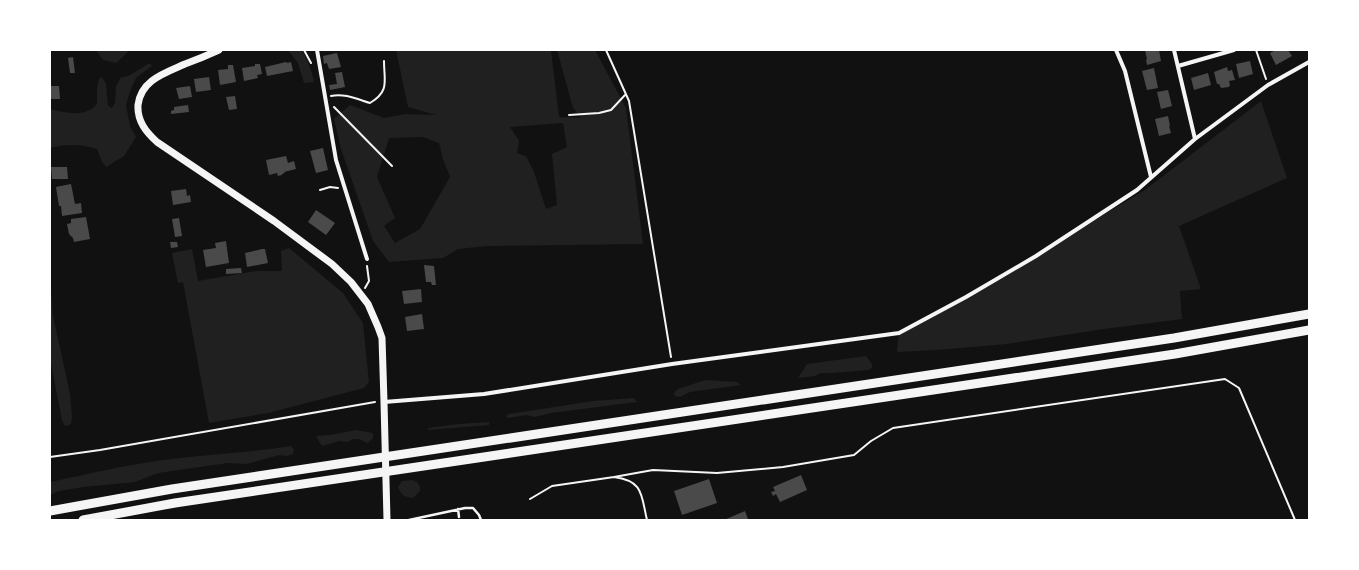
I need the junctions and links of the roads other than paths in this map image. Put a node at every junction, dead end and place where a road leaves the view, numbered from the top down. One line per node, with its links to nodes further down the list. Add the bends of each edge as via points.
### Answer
1 (219, 50): 13 (main road, via 160,74 144,88 138,107 143,127 157,142 274,221 332,264 351,282 374,317 382,338)
2 (317, 50): 10 (street, via 336,160)
3 (1116, 50): 9 (street, via 1125,71)
4 (1174, 50): 7 (street)
5 (1234, 50): 7 (street)
6 (1309, 62): 8 (street, via 1268,85)
7 (1178, 66): 8 (street)
8 (1195, 139): 9 (street)
9 (1151, 177): 13 (street, via 1137,190 1036,256 898,333 672,364 484,394)
10 (367, 259)
11 (1309, 314): 15 (highway, via 1174,338 234,480)
12 (1309, 330): 17 (highway, via 1175,354 182,502)
13 (384, 402): 18 (main road)
14 (458, 509): 16 (lane); 19 (lane); 20 (lane, via 473,508)
15 (50, 511)
16 (459, 517)
17 (83, 520)
18 (387, 520)
19 (409, 520)
20 (481, 520)

